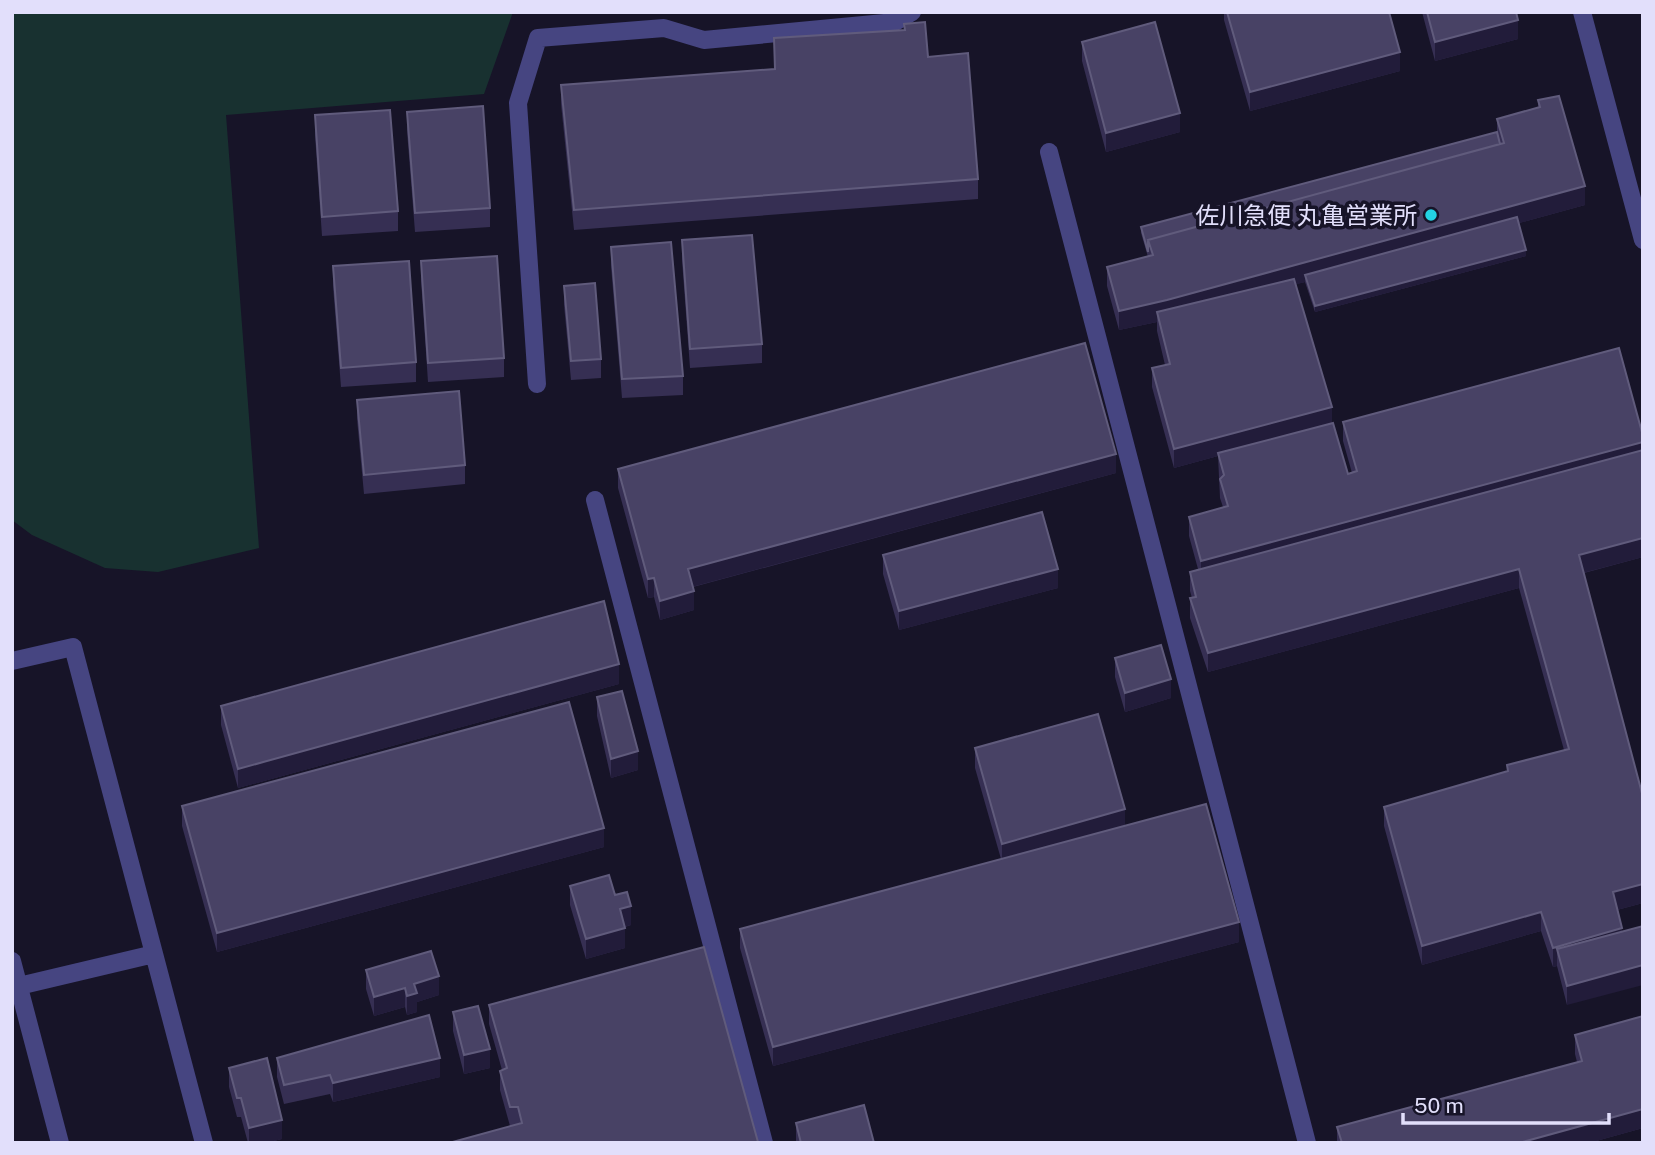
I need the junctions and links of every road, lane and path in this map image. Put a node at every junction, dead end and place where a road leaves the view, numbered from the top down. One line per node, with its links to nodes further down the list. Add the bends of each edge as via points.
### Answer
1 (912, 12): 5 (street, via 895,22 704,40 664,28 538,38 517,103)
2 (1582, 12): 4 (street)
3 (1049, 152): 14 (street)
4 (1643, 240)
5 (537, 384)
6 (594, 500): 13 (street)
7 (12, 661): 8 (street, via 74,647)
8 (154, 954): 10 (street); 12 (street)
9 (12, 961): 10 (street)
10 (19, 986): 11 (street)
11 (60, 1143)
12 (204, 1143)
13 (764, 1143)
14 (1307, 1143)

